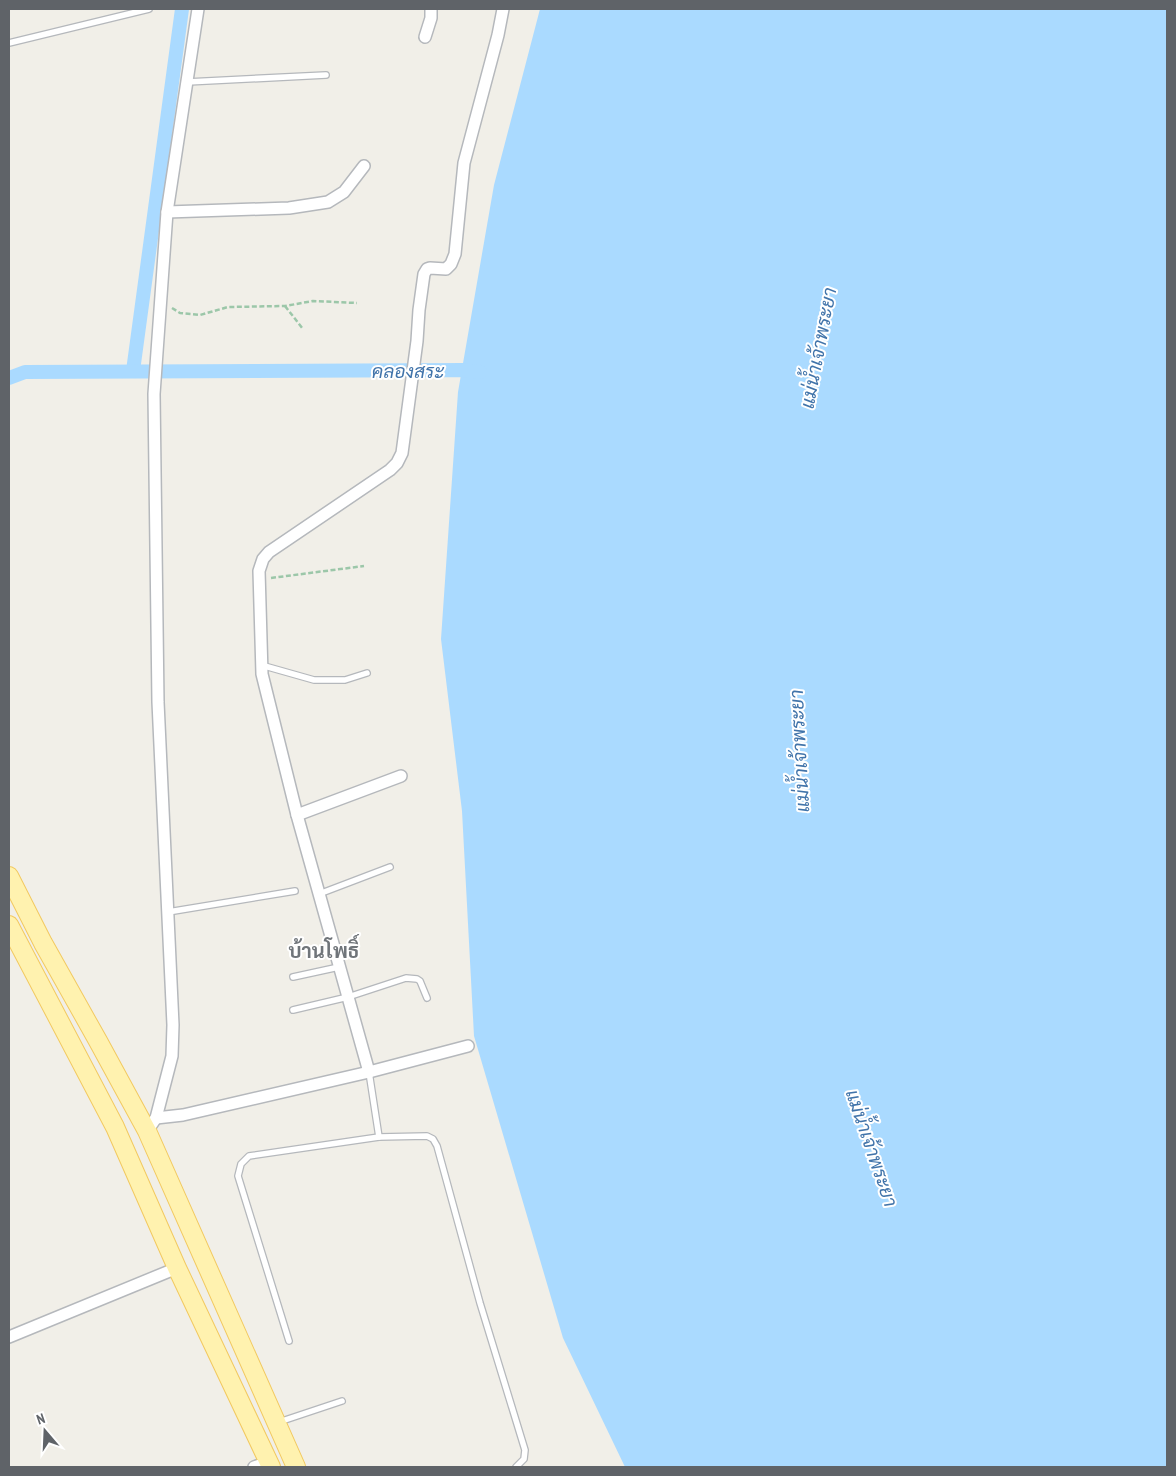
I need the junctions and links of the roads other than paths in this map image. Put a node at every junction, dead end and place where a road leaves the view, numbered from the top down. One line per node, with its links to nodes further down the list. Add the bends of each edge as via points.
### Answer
1 (149, 9): 6 (lane)
2 (198, 9): 8 (street)
3 (431, 9): 5 (street)
4 (503, 9): 11 (street, via 464,163 455,254 446,269 430,268 424,274 402,453 390,470 269,552 259,571)
5 (425, 37)
6 (9, 43)
7 (326, 75): 8 (lane)
8 (187, 82): 10 (street)
9 (364, 166): 10 (street, via 344,192 328,202 290,208)
10 (168, 212): 19 (street, via 154,394 158,702)
11 (261, 665): 12 (lane, via 314,680 345,680); 14 (street)
12 (367, 673)
13 (401, 776): 14 (street)
14 (297, 815): 18 (street)
15 (390, 867): 18 (lane)
16 (9, 876): 28 (main road, via 98,1041)
17 (295, 890): 19 (lane)
18 (319, 894): 21 (street)
19 (168, 912): 28 (street, via 172,1056)
20 (11, 933): 30 (main road, via 115,1127)
21 (339, 967): 22 (lane); 23 (street)
22 (293, 977)
23 (348, 998): 24 (lane, via 406,978 420,981); 25 (lane); 27 (street)
24 (427, 998)
25 (293, 1010)
26 (468, 1046): 27 (street)
27 (369, 1072): 28 (street); 29 (lane)
28 (151, 1125): 34 (main road)
29 (378, 1136): 32 (lane, via 249,1156 241,1164 238,1176); 37 (lane, via 427,1136 437,1146 525,1450 524,1459)
30 (177, 1268): 31 (street); 35 (main road)
31 (9, 1337)
32 (290, 1341)
33 (342, 1402): 34 (lane)
34 (276, 1422): 36 (main road)
35 (264, 1465)
36 (296, 1467)
37 (516, 1467)

